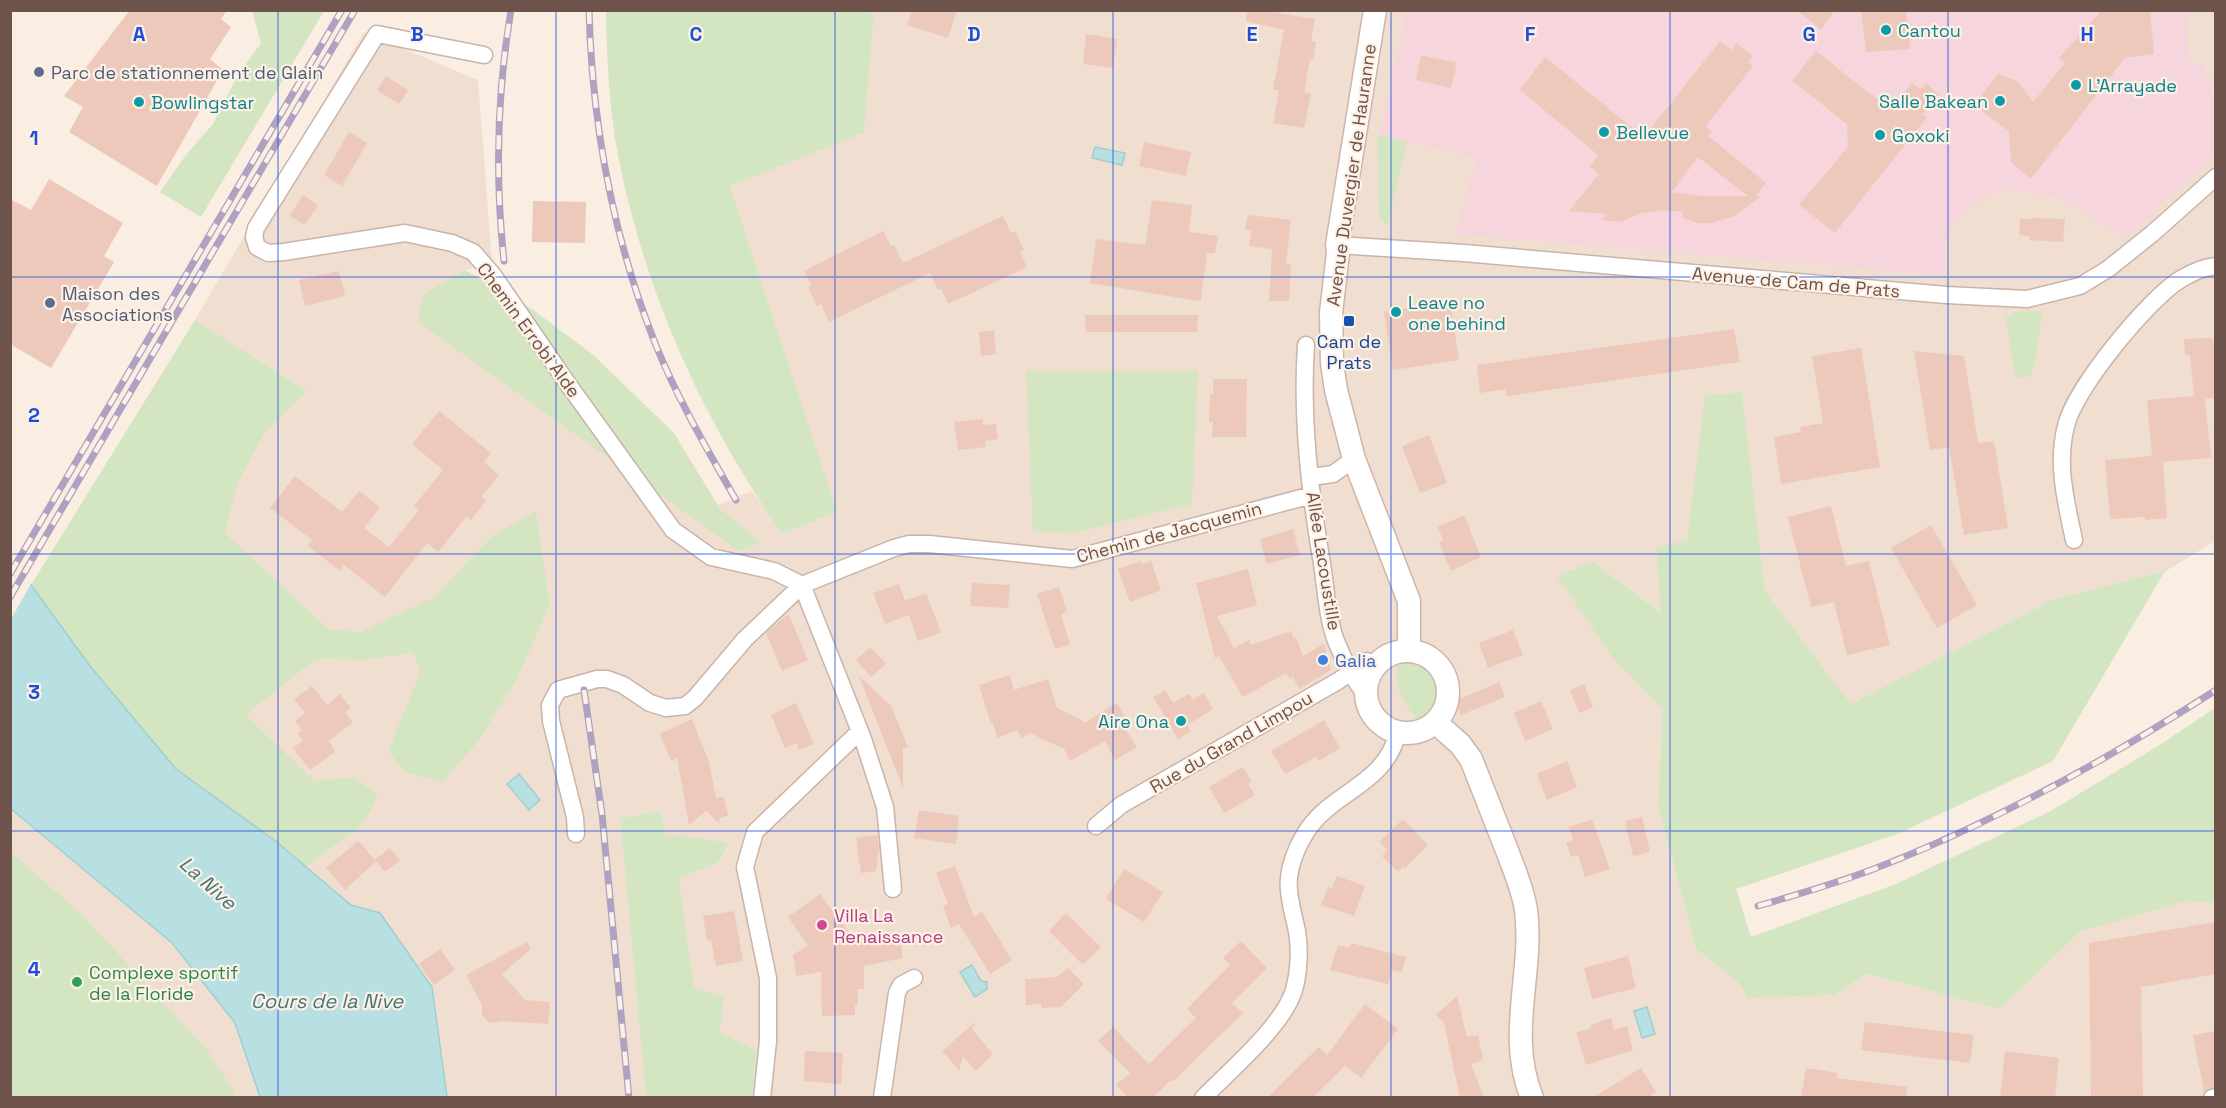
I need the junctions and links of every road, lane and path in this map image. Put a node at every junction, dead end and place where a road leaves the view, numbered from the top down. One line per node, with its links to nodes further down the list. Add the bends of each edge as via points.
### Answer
1 (1375, 10): 4 (main road, Avenue Duvergier de Hauranne)
2 (484, 55): 11 (street, Chemin Errobi Alde, via 377,34 256,228 257,247 268,254 405,233 452,243 473,252 673,530 711,557 774,571)
3 (2216, 177): 4 (street, Avenue de Cam de Prats, via 2105,271 2080,286 2027,299)
4 (1337, 244): 7 (main road, Avenue Duvergier de Hauranne, via 1331,313 1332,363)
5 (2216, 266): 10 (street, via 2181,279 2158,296 2105,359 2074,405 2061,455)
6 (1306, 345): 8 (street, Allée Lacoustille, via 1303,397)
7 (1354, 459): 8 (street, Allée Lacoustille, via 1333,474); 13 (main road, Avenue Duvergier de Hauranne, via 1409,601)
8 (1311, 477): 9 (street, Allée Lacoustille)
9 (1312, 495): 11 (street, Chemin de Jacquemin, via 1072,559 909,544); 12 (street, Allée Lacoustille, via 1330,618)
10 (2074, 540)
11 (802, 585): 18 (street); 21 (street, Chemin de Jacquemin, via 745,639 685,706 666,708 650,703 623,685 607,680 558,690 550,705 551,721)
12 (1338, 644): 14 (street, Allée Lacoustille); 15 (street, Allée Lacoustille)
13 (1409, 651): 14 (main road); 17 (main road, via 1434,661 1448,684 1444,711)
14 (1372, 663): 15 (street, Rue du Grand Limpou); 16 (main road)
15 (1350, 673): 16 (street, Allée Lacoustille); 20 (street, Rue du Grand Limpou, via 1121,806)
16 (1367, 697): 19 (main road, via 1377,719)
17 (1436, 722): 19 (main road, via 1424,729); 24 (main road, via 1471,759 1520,884 1526,910 1520,1035)
18 (860, 731): 22 (street, via 885,807); 25 (street, via 755,832 745,867 768,978 768,1041)
19 (1398, 732): 27 (street, via 1382,767 1318,817 1305,833 1289,873 1288,890 1298,933 1293,990 1275,1022)
20 (1096, 826)
21 (576, 834)
22 (893, 889)
23 (914, 978): 26 (street, via 901,985 897,993)
24 (1529, 1096)
25 (762, 1098)
26 (882, 1098)
27 (1203, 1098)

